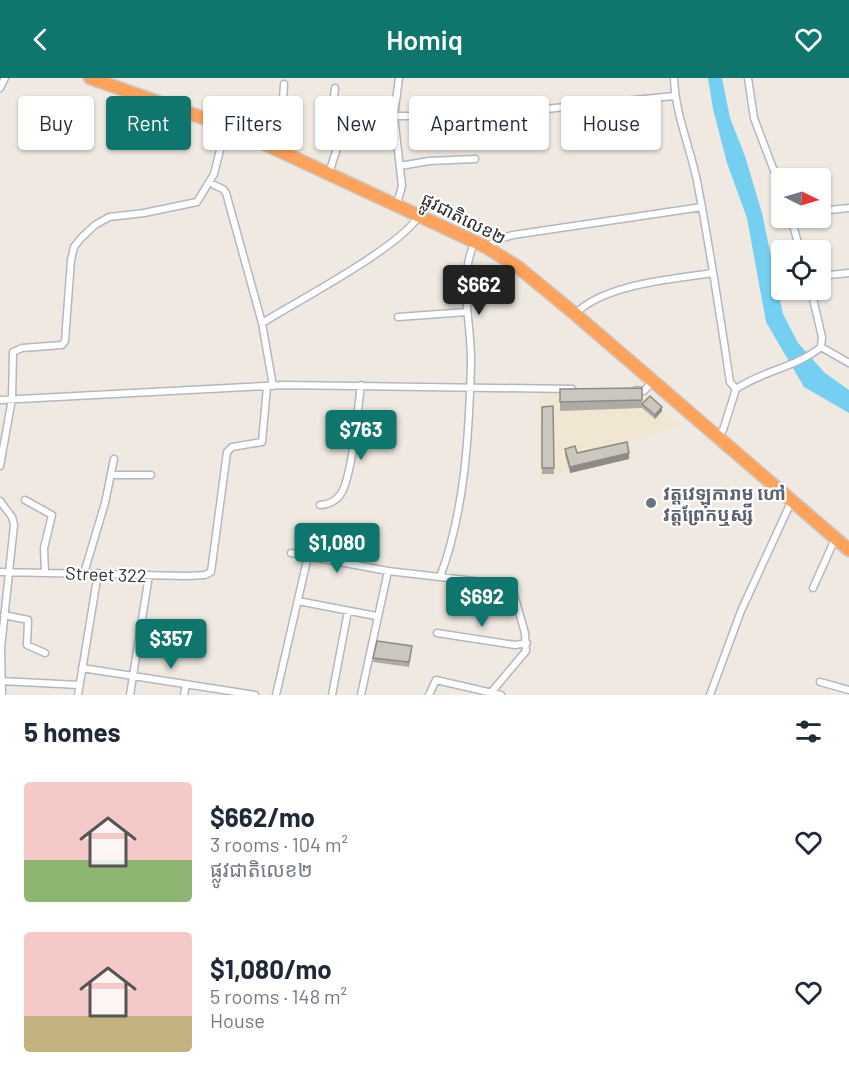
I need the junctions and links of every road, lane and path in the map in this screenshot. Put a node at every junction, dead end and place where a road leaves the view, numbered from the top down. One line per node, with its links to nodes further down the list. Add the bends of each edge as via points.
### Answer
1 (4, 78): 7 (street)
2 (90, 78): 13 (highway, ផ្លូវជាតិលេខ២)
3 (399, 78): 10 (street)
4 (674, 78): 11 (street)
5 (748, 78): 19 (street, via 754,118)
6 (284, 84): 9 (street)
7 (0, 88)
8 (335, 88): 20 (street, via 332,112 339,142)
9 (283, 96)
10 (397, 96)
11 (674, 96): 12 (street, via 486,114); 23 (street, via 689,143)
12 (397, 116)
13 (203, 118)
14 (397, 141): 18 (street)
15 (220, 150): 46 (street, via 214,174 197,202 109,217 81,238 71,260 65,341 62,345 13,352)
16 (282, 150): 20 (highway, ផ្លូវជាតិលេខ២)
17 (475, 159): 18 (street)
18 (400, 166): 22 (street, via 402,195)
19 (773, 168)
20 (329, 173): 22 (highway, ផ្លូវជាតិលេខ២)
21 (214, 185): 36 (street, via 226,193)
22 (397, 204): 26 (highway, ផ្លូវជាតិលេខ២)
23 (702, 207): 28 (street, via 513,236); 29 (street)
24 (849, 208): 25 (street)
25 (831, 210)
26 (419, 214): 27 (highway, ផ្លូវជាតិលេខ២); 36 (street, via 410,229 379,251)
27 (475, 240): 28 (highway, ផ្លូវជាតិលេខ២); 33 (street, via 467,257)
28 (486, 247): 34 (highway, ផ្លូវជាតិលេខ២, via 518,267)
29 (713, 273): 34 (street, via 619,291 586,303); 44 (street, via 730,382)
30 (849, 273): 31 (street)
31 (831, 275)
32 (813, 300): 37 (street)
33 (467, 312): 35 (street); 42 (street)
34 (575, 314): 39 (highway, ផ្លូវជាតិលេខ២)
35 (398, 317)
36 (262, 323): 41 (street)
37 (821, 346): 38 (street); 44 (street)
38 (849, 363)
39 (653, 381): 45 (street, via 645,391); 48 (highway, ផ្លូវជាតិលេខ២)
40 (361, 385): 41 (street); 42 (street); 56 (street, via 341,494)
41 (270, 386): 46 (street); 67 (street, Street 322, via 262,442 232,447 227,452 211,572 196,576)
42 (470, 387): 43 (street); 68 (street, via 463,481 456,524)
43 (576, 389)
44 (736, 389): 48 (street)
45 (633, 390)
46 (12, 399): 47 (street); 50 (street)
47 (0, 400)
48 (718, 436): 54 (highway, ផ្លូវជាតិលេខ២)
49 (114, 459): 51 (street)
50 (0, 466)
51 (112, 474): 52 (street); 65 (street)
52 (151, 475)
53 (25, 500): 64 (street, via 52,515 44,548)
54 (792, 500): 57 (highway, ផ្លូវជាតិលេខ២); 96 (street, via 741,611)
55 (0, 501): 63 (street, via 14,525)
56 (320, 506)
57 (836, 538): 58 (highway, ផ្លូវជាតិលេខ២); 69 (street)
58 (849, 550)
59 (291, 553): 60 (street)
60 (308, 556): 61 (street); 70 (street)
61 (388, 571): 68 (street); 73 (street)
62 (0, 572): 63 (street, Street 322)
63 (10, 572): 64 (street, Street 322); 72 (street)
64 (45, 573): 65 (street, Street 322)
65 (84, 573): 66 (street, Street 322)
66 (98, 573): 67 (street, Street 322); 77 (street)
67 (149, 575): 78 (street)
68 (440, 577): 75 (street, via 512,587)
69 (813, 588)
70 (298, 601): 71 (street); 91 (street)
71 (348, 611): 73 (street); 92 (street)
72 (4, 615): 76 (street, via 28,620 27,645); 79 (street)
73 (376, 616): 93 (street)
74 (437, 633): 75 (street, via 515,645)
75 (527, 643): 85 (street, via 522,658)
76 (45, 653)
77 (82, 668): 78 (street); 82 (street)
78 (133, 675): 81 (street); 88 (street)
79 (1, 681): 82 (street); 86 (street)
80 (820, 682): 83 (street)
81 (186, 684): 84 (street); 89 (street)
82 (79, 685): 87 (street)
83 (849, 690)
84 (233, 693): 90 (street)
85 (489, 693): 94 (street, via 436,680); 95 (street)
86 (2, 695)
87 (78, 695)
88 (130, 695)
89 (184, 695)
90 (255, 695)
91 (276, 695)
92 (332, 695)
93 (361, 695)
94 (429, 695)
95 (501, 695)
96 (710, 695)

